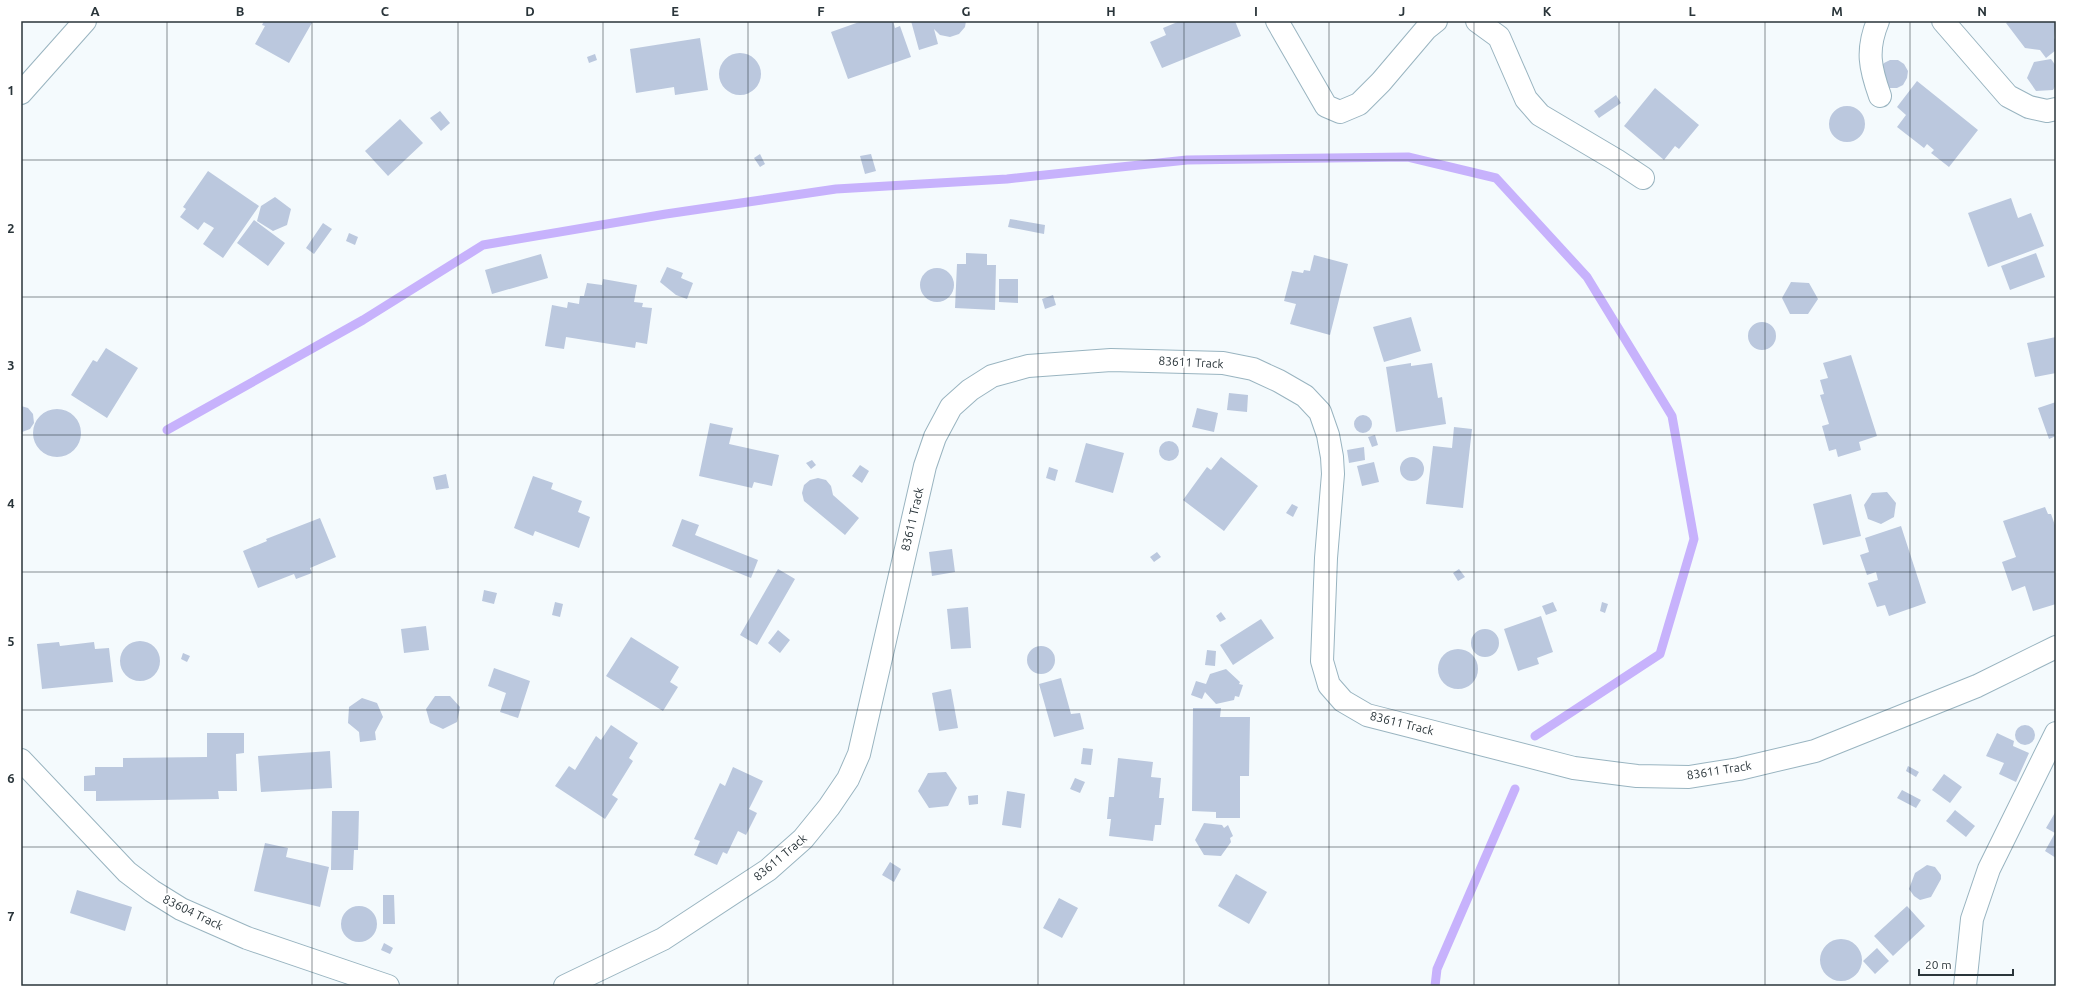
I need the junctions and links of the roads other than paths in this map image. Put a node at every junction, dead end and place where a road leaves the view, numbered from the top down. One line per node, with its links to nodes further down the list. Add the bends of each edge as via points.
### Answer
1 (85, 21): 7 (street)
2 (1277, 21): 3 (street, via 1326,106 1340,112 1359,104)
3 (1436, 21)
4 (1477, 21): 10 (street, via 1499,36 1526,99 1540,115)
5 (1878, 21): 8 (street, via 1870,47 1870,69)
6 (1943, 21): 9 (street, via 2008,96 2041,110)
7 (21, 93)
8 (1880, 96)
9 (2056, 108)
10 (1643, 178)
11 (2056, 647): 15 (street, 83611 Track, via 1977,686 1815,751 1739,769 1689,777 1637,776 1574,768 1367,715 1343,701 1329,685 1322,661 1332,457 1320,412 1305,396 1253,370 1223,362 1112,360 1028,366 992,376 970,390 951,408 935,437 924,466 859,754 848,779 829,807 803,839 768,870 663,939)
12 (2056, 733): 16 (street, via 1989,869 1972,919)
13 (21, 760): 14 (street, 83604 Track, via 127,872 180,909 247,938)
14 (388, 986)
15 (565, 986)
16 (1965, 986)

